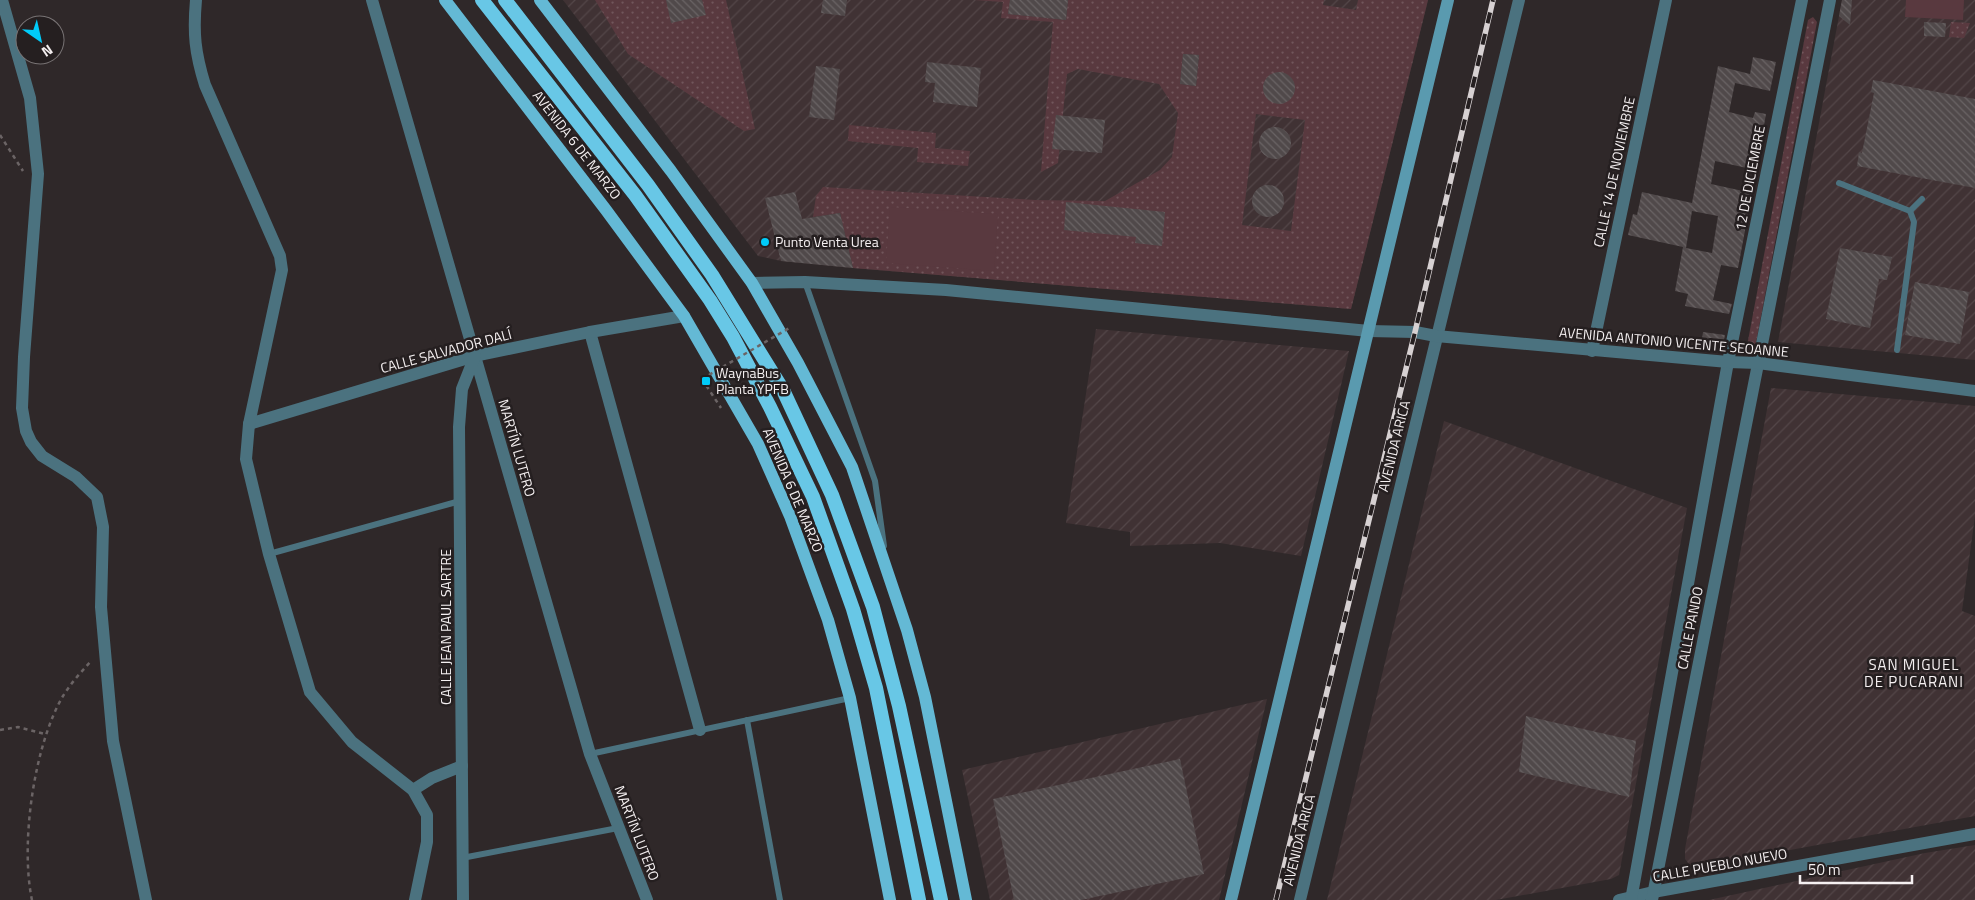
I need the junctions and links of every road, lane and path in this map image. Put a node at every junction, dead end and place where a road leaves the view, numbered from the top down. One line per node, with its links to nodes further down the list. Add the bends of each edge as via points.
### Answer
1 (2, 0): 15 (street, via 30,98)
2 (196, 0): 32 (street, via 193,30 205,85 280,256 282,270)
3 (372, 0): 27 (street, MARTÍN LUTERO)
4 (445, 0): 20 (main road, AVENIDA 6 DE MARZO)
5 (482, 0): 57 (highway, AVENIDA 6 DE MARZO, via 635,195 704,292 734,337 774,416 813,497 853,608 876,688)
6 (505, 0): 58 (highway, via 648,185 717,283 783,390 832,495 873,607 905,733)
7 (540, 0): 18 (main road, via 689,194)
8 (1448, 0): 22 (main road)
9 (1519, 0): 24 (street, AVENIDA ARICA)
10 (1666, 0): 26 (street, CALLE 14 DE NOVIEMBRE)
11 (1802, 0): 28 (street, 12 DE DICIEMBRE)
12 (1830, 0): 29 (street)
13 (0, 135): 15 (path)
14 (1839, 183): 17 (lane)
15 (38, 193): 36 (street, via 22,408 26,431 42,456 76,477 97,497 103,527 100,607)
16 (1922, 199): 17 (lane)
17 (1910, 211): 25 (lane, via 1914,222)
18 (752, 282): 19 (street, AVENIDA ANTONIO VICENTE SEOANNE); 35 (main road, via 852,467)
19 (805, 282): 22 (street, AVENIDA ANTONIO VICENTE SEOANNE, via 946,290); 35 (lane, via 875,481)
20 (684, 316): 23 (street, CALLE SALVADOR DALÍ); 37 (main road, AVENIDA 6 DE MARZO, via 758,444 786,507 828,620)
21 (790, 327): 31 (path, bridge, via 702,379)
22 (1370, 331): 24 (street, AVENIDA ANTONIO VICENTE SEOANNE); 60 (main road)
23 (590, 332): 27 (street, CALLE SALVADOR DALÍ); 40 (street)
24 (1436, 336): 26 (street, AVENIDA ANTONIO VICENTE SEOANNE); 61 (street, AVENIDA ARICA)
25 (1897, 350)
26 (1592, 351): 28 (street, AVENIDA ANTONIO VICENTE SEOANNE)
27 (475, 356): 32 (street, CALLE SALVADOR DALÍ); 33 (street, CALLE JEAN PAUL SARTRE, via 462,389); 42 (street, MARTÍN LUTERO)
28 (1728, 362): 29 (street, AVENIDA ANTONIO VICENTE SEOANNE); 49 (street, CALLE PANDO)
29 (1758, 363): 30 (street, AVENIDA ANTONIO VICENTE SEOANNE); 48 (street, CALLE PANDO)
30 (1975, 391)
31 (720, 409)
32 (249, 424): 34 (street, via 246,459)
33 (460, 501): 34 (lane); 43 (street, CALLE JEAN PAUL SARTRE)
34 (269, 554): 44 (street, via 310,692 352,742)
35 (886, 564): 59 (main road, via 925,697)
36 (104, 645): 41 (path, via 63,696); 51 (street, via 113,741)
37 (850, 698): 38 (lane); 56 (main road, AVENIDA 6 DE MARZO)
38 (748, 720): 40 (lane); 55 (lane)
39 (0, 730): 41 (path, via 18,727)
40 (700, 730): 42 (lane)
41 (45, 734): 50 (path, via 33,789 29,832)
42 (590, 754): 45 (street, MARTÍN LUTERO)
43 (462, 766): 44 (street, via 432,778); 47 (street, CALLE JEAN PAUL SARTRE)
44 (414, 790): 52 (street, via 426,815 427,842)
45 (618, 828): 47 (lane); 54 (street, MARTÍN LUTERO)
46 (1975, 834): 48 (street, CALLE PUEBLO NUEVO)
47 (462, 858): 53 (street, CALLE JEAN PAUL SARTRE)
48 (1653, 896): 49 (street, CALLE PUEBLO NUEVO)
49 (1632, 899): 62 (street, CALLE PUEBLO NUEVO)
50 (32, 900)
51 (146, 900)
52 (415, 900)
53 (462, 900)
54 (647, 900)
55 (780, 900)
56 (890, 900)
57 (919, 900)
58 (941, 900)
59 (966, 900)
60 (1231, 900)
61 (1300, 900)
62 (1619, 900)

